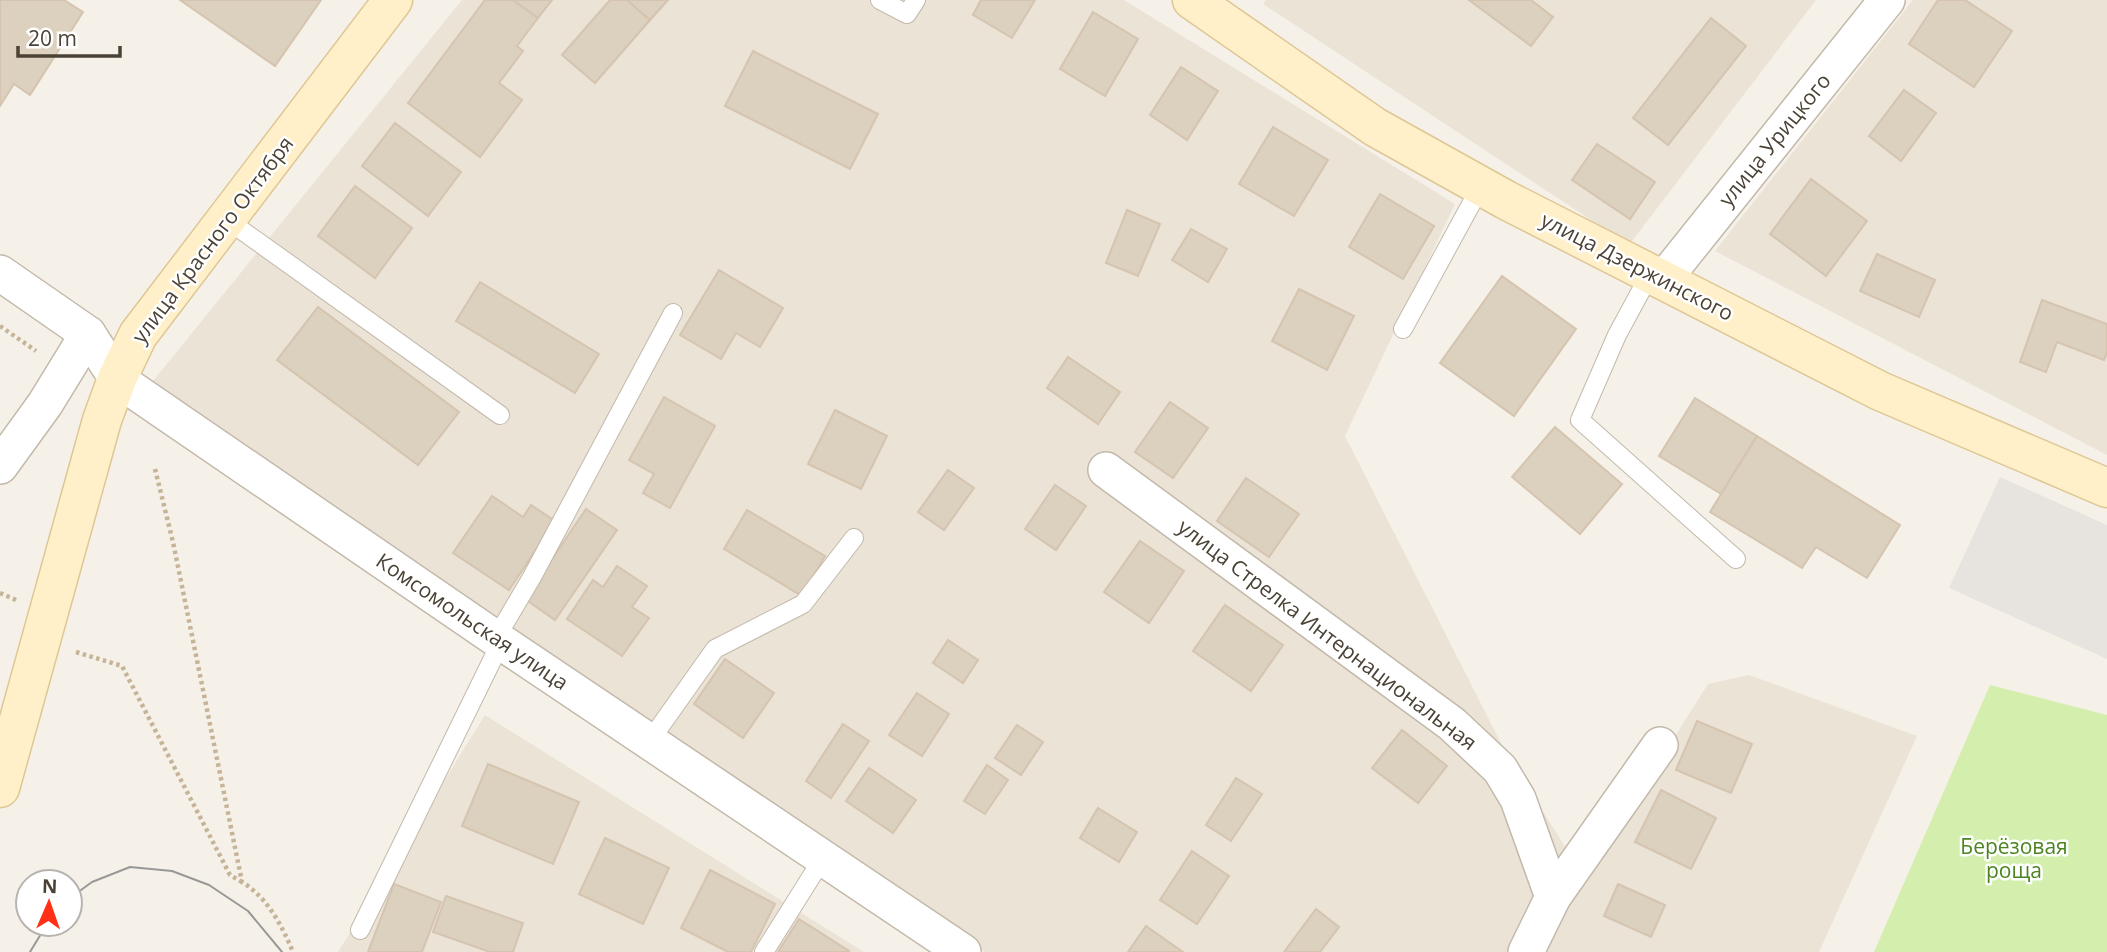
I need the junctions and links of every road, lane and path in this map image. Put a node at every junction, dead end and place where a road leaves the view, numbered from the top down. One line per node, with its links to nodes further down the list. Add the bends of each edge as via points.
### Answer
1 (393, 0): 7 (main road, улица Красного Октября)
2 (880, 0): 3 (lane, via 907,14)
3 (916, 0)
4 (1887, 0): 9 (street, улица Урицкого)
5 (1212, 5): 6 (main road, улица Дзержинского, via 1375,127)
6 (1481, 186): 9 (main road, улица Дзержинского); 12 (lane)
7 (226, 219): 14 (main road, улица Красного Октября, via 138,335); 16 (lane)
8 (0, 273): 13 (street, Комсомольская улица)
9 (1656, 277): 20 (main road, улица Дзержинского, via 1880,391); 22 (lane, via 1617,335 1580,420)
10 (673, 313): 27 (lane)
11 (0, 326): 15 (path, via 36,349)
12 (1403, 330)
13 (89, 334): 14 (street, Комсомольская улица); 15 (street)
14 (117, 379): 27 (street, Комсомольская улица); 28 (main road, улица Красного Октября)
15 (44, 404): 17 (street)
16 (500, 415)
17 (0, 466)
18 (155, 469): 33 (path)
19 (1106, 470): 34 (street, улица Стрелка Интернациональная, via 1475,745 1500,769 1518,799)
20 (2107, 488)
21 (854, 538): 29 (lane, via 803,604 715,649)
22 (1736, 559)
23 (20, 587): 25 (path)
24 (0, 593): 25 (path)
25 (16, 600): 26 (path)
26 (13, 611)
27 (498, 640): 29 (street, Комсомольская улица); 35 (lane)
28 (39, 641): 31 (main road, улица Красного Октября); 33 (path, via 122,666 230,875)
29 (649, 742): 32 (street, Комсомольская улица)
30 (1660, 745): 34 (street)
31 (0, 788)
32 (823, 858): 37 (lane); 38 (street, Комсомольская улица)
33 (242, 882): 36 (path, via 279,919)
34 (1553, 897): 39 (street)
35 (360, 930)
36 (293, 952)
37 (764, 952)
38 (963, 952)
39 (1527, 952)

